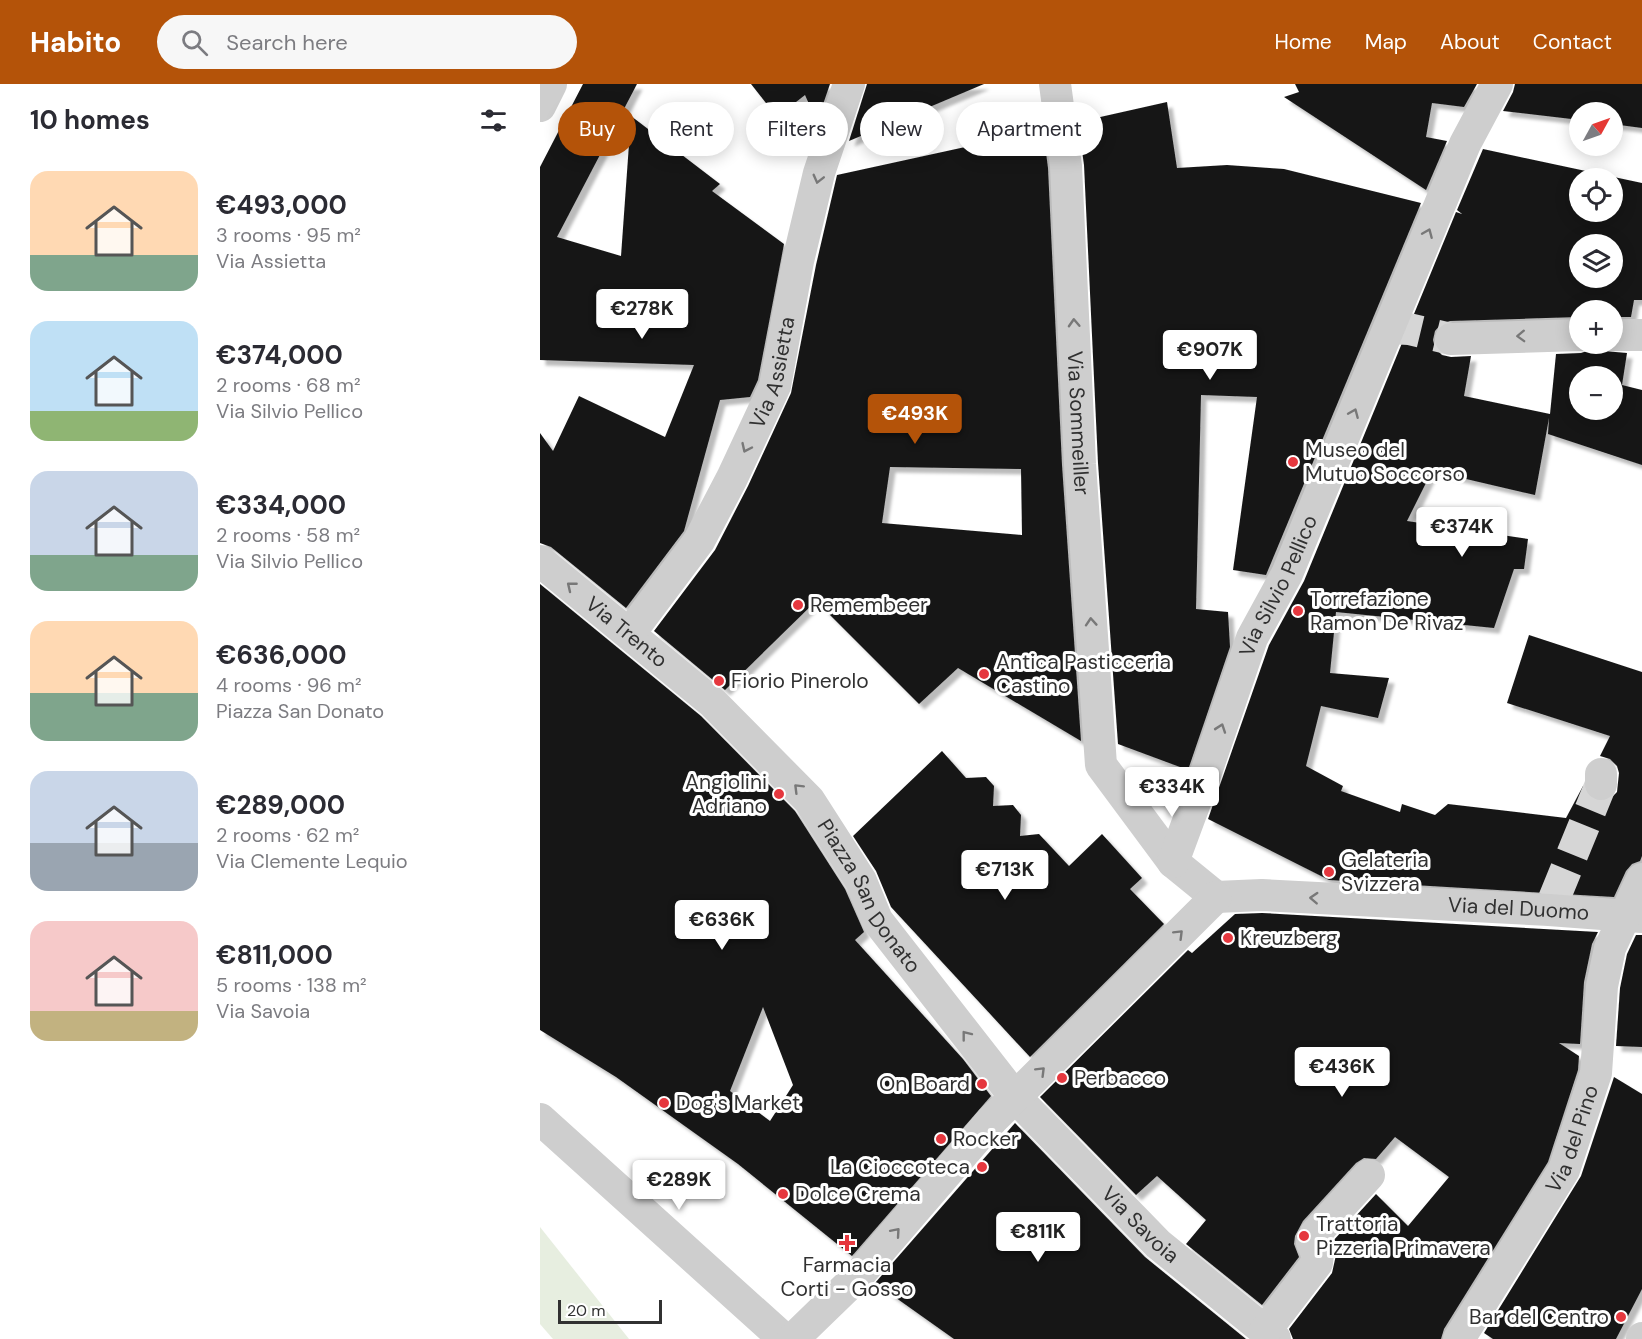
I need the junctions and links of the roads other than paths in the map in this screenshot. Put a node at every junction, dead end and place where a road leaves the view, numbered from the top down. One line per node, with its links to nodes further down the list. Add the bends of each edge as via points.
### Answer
1 (551, 84): 5 (street)
2 (849, 84): 11 (street, Via Assietta, one-way to 11, via 819,173 775,386 699,541)
3 (1055, 84): 13 (street, Via Sommeiller, one-way to 3, via 1101,765 1080,464 1066,166)
4 (1497, 84): 13 (street, Via Silvio Pellico, one-way to 4, via 1252,638 1287,574 1465,144)
5 (540, 106)
6 (1569, 335): 9 (street, one-way to 9)
7 (1623, 335): 8 (street)
8 (1642, 335)
9 (1451, 339)
10 (540, 561): 11 (street, Via Trento, one-way to 10)
11 (630, 633): 12 (street, Via Trento)
12 (713, 703): 17 (street, Piazza San Donato, one-way to 12, via 877,920 861,881 809,800)
13 (1173, 862): 15 (street)
14 (1642, 879): 16 (street, Via del Pino)
15 (1216, 897): 16 (street, Via del Duomo, one-way to 15, via 1551,904); 17 (street, one-way to 15)
16 (1633, 917): 23 (street, Via del Pino, via 1610,948 1602,986 1596,1073 1564,1170)
17 (1015, 1097): 20 (street, Via Savoia, via 1158,1244); 22 (street, one-way to 17, via 858,1276)
18 (540, 1119): 21 (street)
19 (1369, 1175): 20 (street, via 1316,1233 1312,1244 1318,1253 1317,1263)
20 (1270, 1335)
21 (784, 1339)
22 (793, 1339)
23 (1459, 1339)

